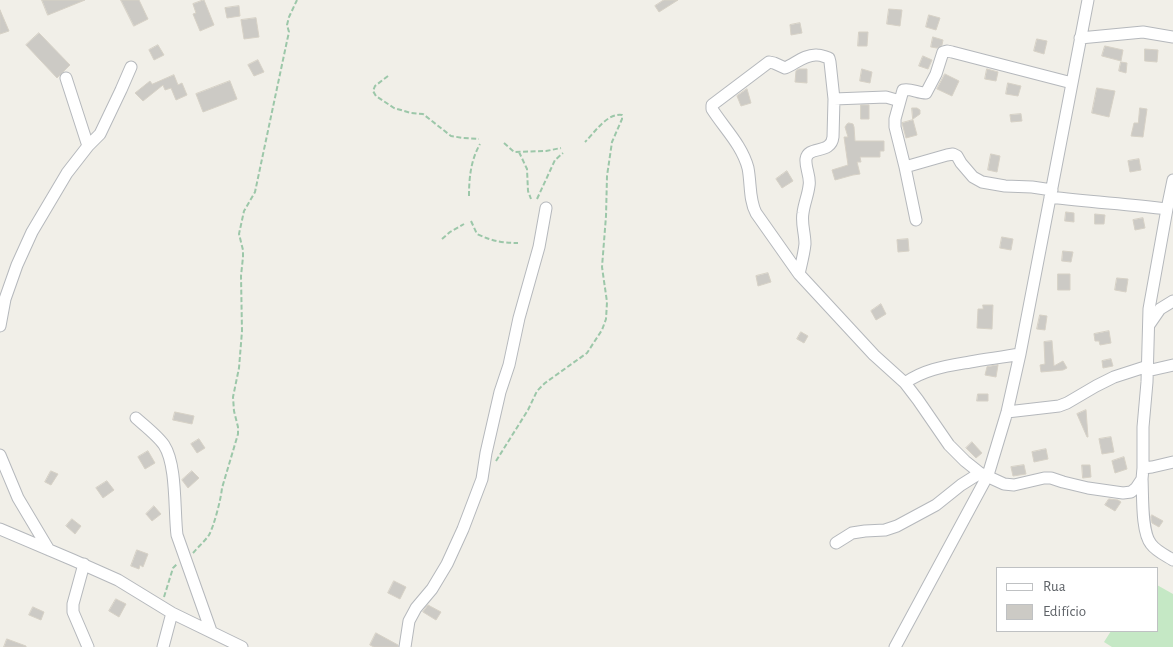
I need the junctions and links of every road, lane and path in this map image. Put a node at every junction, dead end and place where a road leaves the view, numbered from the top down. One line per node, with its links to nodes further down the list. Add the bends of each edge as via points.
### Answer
1 (297, 0): 50 (path, via 287,25 289,32 255,192 244,211 238,234 243,250 242,331 233,397 238,434 212,527 208,536)
2 (1088, 0): 4 (street)
3 (1173, 37): 4 (street, via 1143,32)
4 (1080, 38): 8 (street)
5 (131, 66): 15 (street, via 100,134)
6 (388, 76): 11 (path, via 375,86 376,96 394,108 423,114 451,136)
7 (66, 78): 15 (street)
8 (1072, 83): 10 (street, via 946,51 926,93 905,89); 21 (street)
9 (834, 99): 10 (street, via 886,97); 32 (street, via 833,142 806,157 810,188 803,213 805,243); 32 (street, via 829,58 815,54 785,68 769,62 712,105 716,116 742,150 748,168 752,206)
10 (900, 100): 19 (street, via 895,127)
11 (479, 139)
12 (504, 142): 17 (path, via 514,152)
13 (586, 142): 44 (path, via 606,120 616,114 622,115 612,142 607,176 602,267 606,319 587,353 538,391)
14 (480, 144): 22 (path, via 470,171)
15 (88, 146): 35 (street, via 67,173 32,232 5,299)
16 (561, 148): 17 (path)
17 (519, 152): 23 (path, via 527,169)
18 (563, 153): 24 (path, via 555,160)
19 (905, 167): 21 (street, via 954,154 973,177 982,182 1032,187); 27 (street)
20 (1173, 180): 26 (street)
21 (1051, 194): 26 (street, via 1092,203); 36 (street)
22 (469, 196)
23 (531, 199)
24 (537, 199)
25 (546, 208): 60 (street, via 538,254 500,392 482,478 447,564 410,621)
26 (1166, 209): 34 (street, via 1152,287)
27 (916, 220)
28 (470, 221): 31 (path, via 477,234 492,241)
29 (464, 224): 30 (path)
30 (442, 239)
31 (518, 243)
32 (799, 274): 39 (street, via 874,355)
33 (1173, 301): 34 (street, via 1160,309)
34 (1149, 325): 38 (street)
35 (0, 326)
36 (1020, 354): 39 (street, via 943,366); 40 (street)
37 (1173, 365): 38 (street)
38 (1148, 368): 40 (street, via 1114,377 1059,406); 45 (street)
39 (905, 383): 46 (street, via 949,444)
40 (1007, 412): 46 (street)
41 (136, 418): 56 (street, via 164,444 170,456 177,535)
42 (0, 455): 49 (street, via 18,498)
43 (1173, 462): 45 (street, via 1152,467)
44 (493, 466)
45 (1143, 473): 46 (street, via 1136,488 1123,493 1051,478 1004,484); 51 (street, via 1147,537 1151,544)
46 (984, 474): 48 (street, via 897,526 852,533); 61 (street)
47 (0, 529): 49 (street)
48 (836, 543)
49 (49, 550): 53 (street)
50 (188, 556)
51 (1173, 560)
52 (178, 563): 54 (path, via 173,568)
53 (84, 564): 54 (street); 57 (street, via 72,612)
54 (160, 606): 55 (street)
55 (172, 613): 56 (street); 58 (street)
56 (211, 632): 59 (street)
57 (88, 647)
58 (163, 647)
59 (242, 647)
60 (405, 647)
61 (895, 647)

